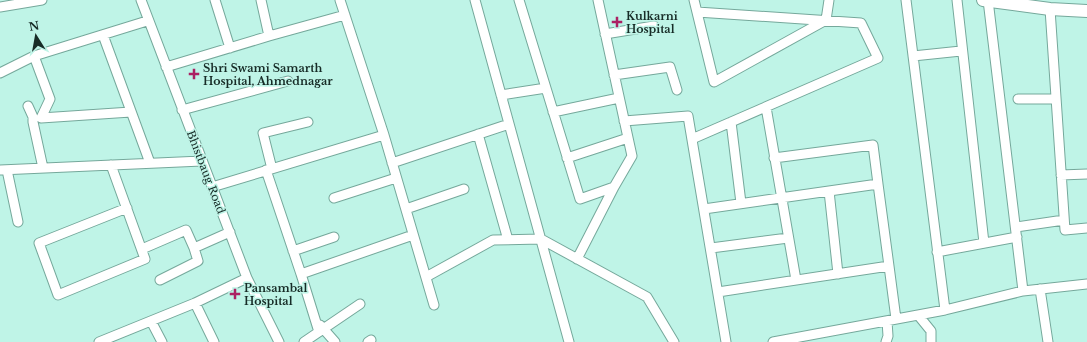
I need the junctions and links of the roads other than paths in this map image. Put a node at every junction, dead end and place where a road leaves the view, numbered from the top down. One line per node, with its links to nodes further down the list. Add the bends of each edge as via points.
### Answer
1 (42, 0): 15 (street)
2 (141, 0): 21 (street, Bhistbaug Road)
3 (215, 0): 26 (street)
4 (261, 0): 25 (street)
5 (340, 0): 19 (street)
6 (475, 0): 36 (street)
7 (519, 0): 34 (street)
8 (598, 0): 23 (street)
9 (694, 0): 18 (street)
10 (829, 0): 20 (street)
11 (906, 0): 29 (street)
12 (956, 0): 27 (street)
13 (983, 0): 14 (main road)
14 (988, 0): 16 (main road); 81 (street)
15 (0, 7)
16 (1050, 9): 17 (main road); 39 (street)
17 (1087, 11)
18 (697, 12): 20 (street); 20 (street, via 714,82)
19 (345, 15): 25 (street); 51 (street)
20 (826, 20): 41 (street, via 862,23 878,58)
21 (147, 21): 24 (street); 30 (street, Bhistbaug Road)
22 (654, 26): 23 (street)
23 (605, 34): 32 (street)
24 (103, 36): 28 (street); 43 (street)
25 (269, 36): 26 (street)
26 (230, 48): 30 (street)
27 (961, 51): 29 (street); 87 (street)
28 (34, 56): 31 (street); 45 (street, via 50,99)
29 (913, 56): 92 (street)
30 (166, 67): 42 (street, Bhistbaug Road)
31 (0, 73)
32 (614, 75): 35 (street, via 670,68); 37 (street)
33 (288, 81): 42 (street)
34 (546, 88): 36 (street); 44 (street)
35 (677, 90)
36 (501, 95): 49 (street)
37 (619, 98): 44 (street); 46 (street)
38 (1018, 99): 39 (street)
39 (1055, 99): 64 (street)
40 (28, 106): 45 (street)
41 (766, 107): 48 (street); 55 (street)
42 (182, 110): 56 (street, Bhistbaug Road)
43 (131, 112): 45 (street); 57 (street)
44 (553, 112): 54 (street)
45 (37, 117): 60 (street, via 32,122)
46 (624, 121): 52 (street); 53 (street, via 688,116)
47 (308, 122): 62 (street, via 263,133)
48 (731, 122): 53 (street); 73 (street)
49 (509, 124): 50 (street); 85 (street)
50 (478, 134): 58 (street); 86 (street)
51 (384, 135): 58 (street); 62 (street)
52 (628, 138): 54 (street); 68 (street, via 632,156)
53 (692, 139): 76 (street)
54 (567, 158): 68 (street, via 580,199)
55 (774, 158): 66 (street, via 873,145); 72 (street)
56 (202, 161): 57 (street); 67 (street, Bhistbaug Road)
57 (150, 163): 59 (street)
58 (392, 163): 65 (street)
59 (111, 165): 60 (street); 74 (street)
60 (43, 168): 61 (street)
61 (4, 170): 78 (street)
62 (269, 170): 67 (street); 91 (street)
63 (1087, 174): 64 (street)
64 (1061, 175): 77 (street)
65 (396, 178): 71 (street); 75 (street)
66 (878, 184): 70 (street); 94 (street)
67 (212, 187): 80 (street, Bhistbaug Road)
68 (614, 187): 93 (street)
69 (464, 189): 75 (street)
70 (829, 191): 72 (street); 96 (street)
71 (334, 198)
72 (781, 198): 73 (street); 84 (street)
73 (741, 203): 76 (street)
74 (126, 208): 90 (street); 90 (street, via 39,243 58,296 146,259)
75 (406, 209): 82 (street)
76 (704, 209): 89 (street)
77 (1064, 220): 79 (street, via 1065,230); 81 (street)
78 (18, 222)
79 (1087, 228)
80 (230, 232): 88 (street); 98 (street, Bhistbaug Road)
81 (1016, 232): 87 (street); 103 (street)
82 (413, 235): 95 (street); 97 (street)
83 (334, 237): 91 (street)
84 (788, 238): 89 (street); 100 (street)
85 (541, 239): 86 (street); 93 (street); 119 (street)
86 (508, 240): 97 (street, via 493,240)
87 (984, 243): 92 (street)
88 (194, 248): 90 (street, via 186,230); 99 (street, via 198,261)
89 (711, 248): 104 (street)
90 (142, 249)
91 (293, 250): 95 (street)
92 (937, 252): 108 (street)
93 (577, 259): 120 (street, via 647,297)
94 (889, 266): 96 (street); 110 (street)
95 (301, 274): 112 (street, via 315,321)
96 (838, 274): 100 (street)
97 (426, 276): 107 (street)
98 (247, 278): 105 (street); 116 (street, Bhistbaug Road)
99 (160, 280)
100 (796, 280): 104 (street)
101 (1087, 284): 102 (street)
102 (1040, 289): 103 (street); 125 (street)
103 (1023, 291): 108 (street)
104 (718, 292): 121 (street)
105 (195, 303): 111 (street); 115 (street)
106 (360, 304): 112 (street)
107 (434, 305)
108 (945, 310): 109 (street)
109 (918, 315): 110 (street); 124 (street, via 931,331)
110 (892, 320): 122 (street); 123 (street)
111 (151, 321): 113 (street); 114 (street)
112 (321, 330): 117 (street); 118 (street)
113 (99, 342)
114 (162, 342)
115 (214, 342)
116 (279, 342)
117 (304, 342)
118 (335, 342)
119 (569, 342)
120 (674, 342)
121 (726, 342)
122 (775, 342)
123 (886, 342)
124 (931, 342)
125 (1048, 342)

